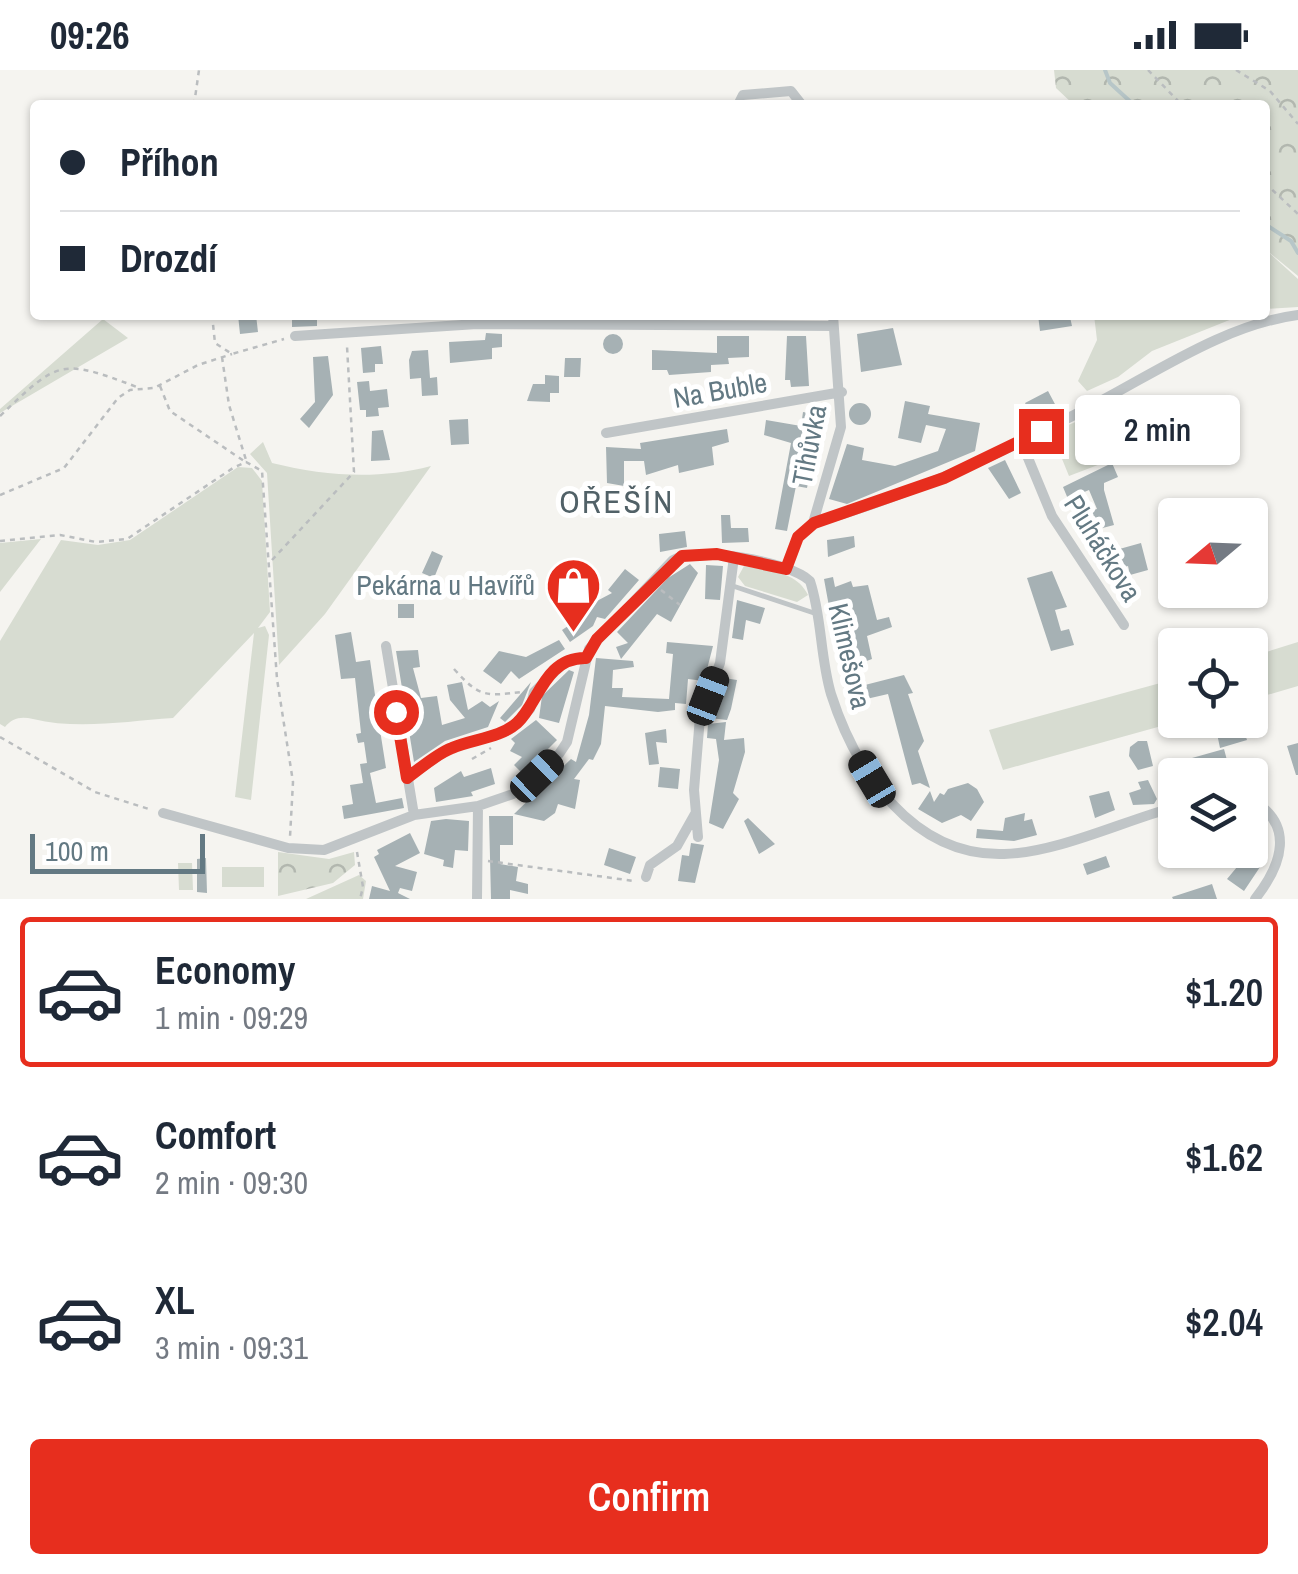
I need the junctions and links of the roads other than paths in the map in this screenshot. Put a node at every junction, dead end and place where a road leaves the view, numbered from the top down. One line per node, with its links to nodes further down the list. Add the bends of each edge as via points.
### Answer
1 (740, 100): 2 (street, via 781,89)
2 (800, 100)
3 (1298, 315): 8 (street, via 1166,365)
4 (833, 320): 5 (street, via 477,324); 6 (street, Tihůvka)
5 (295, 336)
6 (842, 392): 7 (street, Na Buble); 9 (street, Tihůvka, via 838,446)
7 (606, 433)
8 (1020, 441): 9 (street, via 944,478); 14 (street, Pluháčkova, via 1052,516)
9 (814, 523): 11 (street, Tihůvka, via 798,537)
10 (734, 557): 11 (street); 12 (street); 16 (street, via 682,556 597,639)
11 (786, 569): 13 (street, Klimešova, via 810,580)
12 (730, 585): 13 (lane); 22 (street, via 720,663 700,717)
13 (817, 614): 19 (street, Klimešova, via 829,688 847,735 874,781 916,828 978,853 1007,854)
14 (1124, 624)
15 (386, 646): 17 (street)
16 (586, 658): 17 (street, via 566,661 509,730 448,749); 18 (street, via 573,726 559,754 514,794)
17 (407, 778): 23 (street)
18 (478, 806): 23 (street); 26 (street)
19 (1158, 812)
20 (163, 813): 23 (street, via 288,848 324,850)
21 (1268, 813): 27 (street, via 1282,845)
22 (696, 814): 24 (street); 25 (street)
23 (414, 816)
24 (698, 837)
25 (646, 877)
26 (477, 899)
27 (1255, 899)

